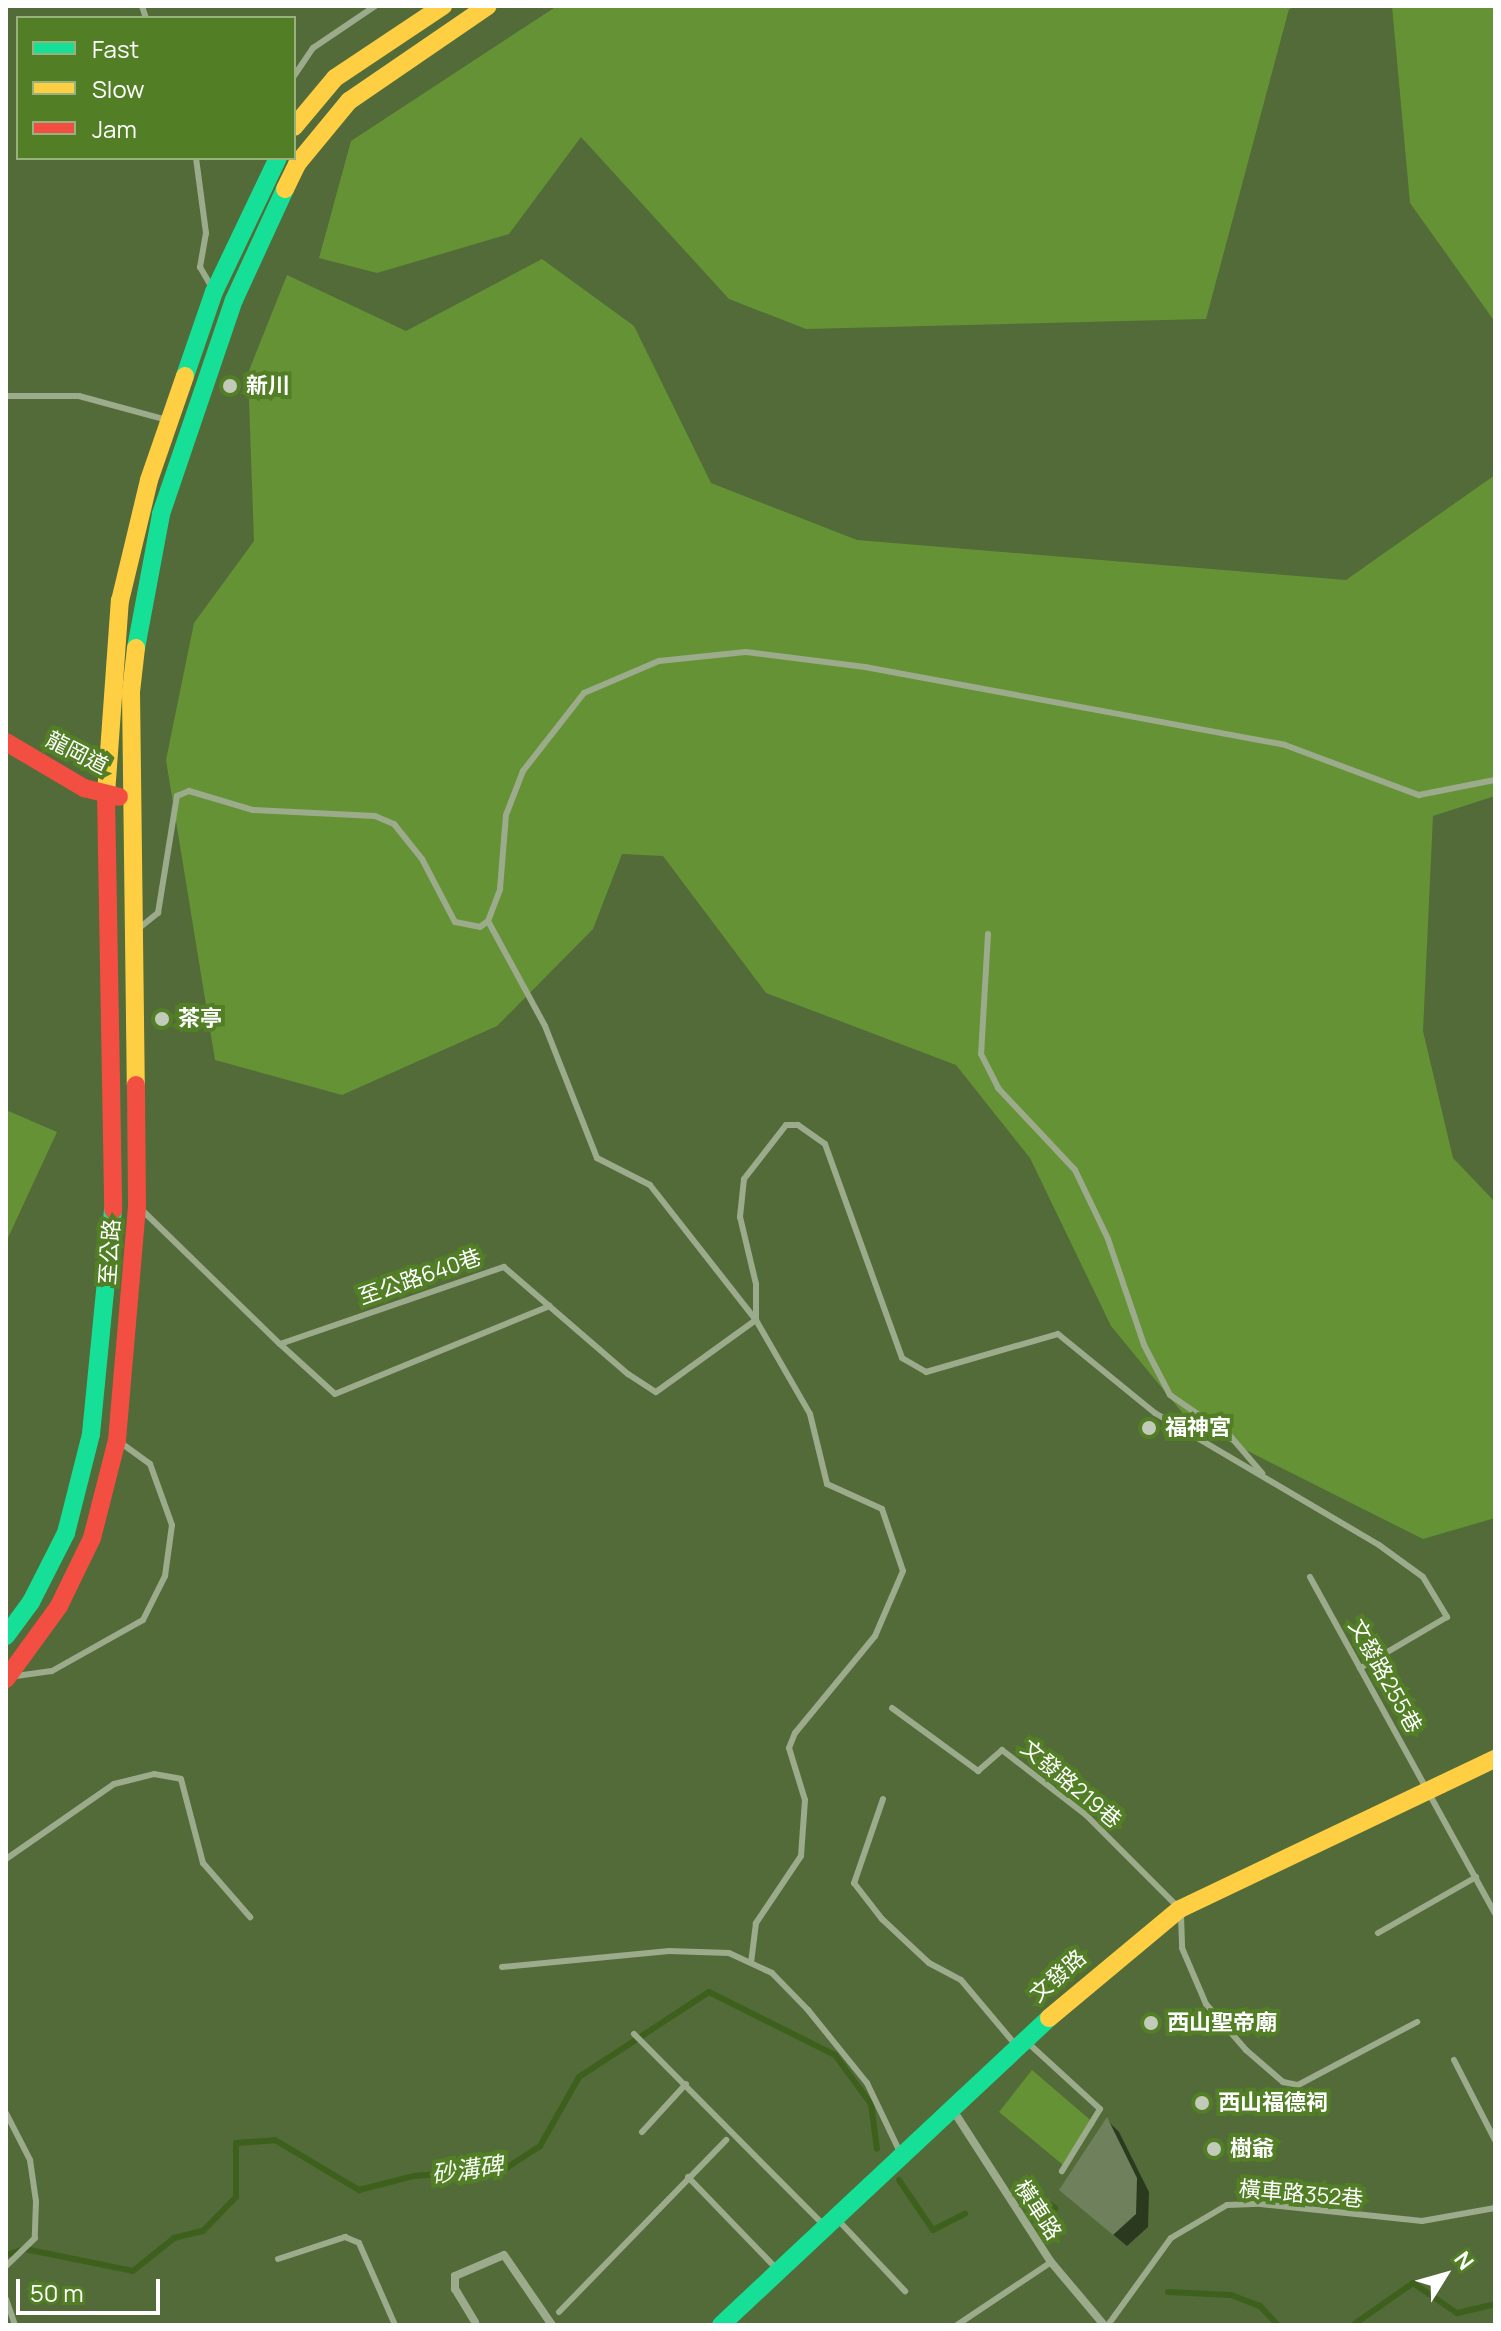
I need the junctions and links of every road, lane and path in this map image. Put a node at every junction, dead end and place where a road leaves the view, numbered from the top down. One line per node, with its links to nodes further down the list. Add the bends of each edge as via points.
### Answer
1 (375, 6): 4 (lane, via 313,48)
2 (443, 6): 5 (street, via 335,78)
3 (488, 6): 6 (street, 至公路, via 349,101)
4 (296, 73)
5 (296, 125)
6 (296, 159)
7 (196, 160): 10 (lane, via 206,233 200,267)
8 (277, 160): 10 (street, 至公路)
9 (296, 160): 11 (street, 至公路)
10 (214, 292): 11 (lane); 13 (street, 至公路)
11 (234, 300): 14 (street, 至公路)
12 (6, 396): 13 (lane, via 79,396)
13 (169, 420): 14 (lane); 17 (street, 至公路, via 120,601)
14 (188, 428): 18 (street, 至公路, via 140,604)
15 (6, 742): 17 (street, 龍岡道)
16 (1495, 780): 19 (lane, via 1419,795 1285,745 865,667 746,652 659,661 584,693 523,771 506,815 500,889)
17 (106, 795): 18 (street, 龍岡道); 20 (street, 至公路)
18 (128, 799): 21 (street, 至公路)
19 (488, 921): 21 (lane, via 469,928 455,922 422,859 394,824 375,816 253,810 189,791 177,796 158,913); 26 (lane, via 545,1026 597,1158 650,1185)
20 (108, 931): 21 (lane); 23 (street, 至公路)
21 (135, 932): 24 (street, 至公路)
22 (988, 934): 30 (lane, via 981,1054 998,1088 1075,1170 1108,1239 1144,1345 1170,1395 1231,1437)
23 (113, 1204): 24 (street); 28 (street, 至公路)
24 (137, 1205): 27 (lane); 29 (street, 至公路)
25 (550, 1306): 26 (lane, 至公路640巷, via 656,1392); 27 (lane, 至公路640巷, via 504,1267); 27 (lane, via 335,1394)
26 (756, 1320): 30 (lane, via 756,1284 740,1217 744,1179 786,1125 798,1125 825,1144 902,1358 926,1372 1058,1334 1155,1413); 45 (lane, via 810,1414 827,1484 882,1509 903,1571 875,1636 795,1733 789,1748 805,1800 801,1856 756,1923)
27 (280, 1344)
28 (91, 1434): 29 (street); 32 (street, 至公路, via 66,1533 31,1602)
29 (117, 1440): 34 (street, 至公路, via 92,1538 59,1606); 34 (lane, via 150,1464 172,1525 165,1576 143,1620 52,1671)
30 (1267, 1479): 33 (lane, via 1379,1545 1423,1577 1444,1604 1447,1617)
31 (1310, 1577): 33 (lane, 文發路255巷)
32 (6, 1636)
33 (1360, 1668): 37 (lane, 文發路255巷)
34 (7, 1678)
35 (892, 1708): 41 (lane, 文發路219巷, via 978,1771 1002,1750 1086,1815)
36 (1495, 1759): 37 (street, 文發路)
37 (1429, 1792): 40 (lane, 文發路255巷); 41 (street, 文發路)
38 (883, 1799): 49 (lane, via 854,1883 882,1919 929,1963 961,1980)
39 (6, 1859): 43 (lane, via 114,1784 154,1774 181,1779 203,1863)
40 (1476, 1877): 42 (lane, 文發路255巷); 44 (lane)
41 (1180, 1909): 47 (lane, via 1182,1948 1206,2004 1283,2082 1298,2085); 49 (street, 文發路)
42 (1495, 1914)
43 (250, 1917)
44 (1378, 1933)
45 (751, 1963): 46 (lane, via 729,1953 669,1951); 57 (lane, via 772,1973 808,2010 867,2083)
46 (502, 1967)
47 (1417, 2022)
48 (634, 2034): 51 (lane)
49 (1020, 2042): 52 (street, 文發路); 58 (lane, via 1100,2109)
50 (1454, 2060): 56 (lane)
51 (686, 2084): 54 (lane); 61 (lane)
52 (951, 2107): 57 (street, 文發路); 63 (street, 橫車路)
53 (6, 2113): 64 (lane, via 30,2160 36,2201 35,2238)
54 (642, 2132)
55 (726, 2140): 59 (lane)
56 (1495, 2140)
57 (901, 2155): 61 (street, 文發路)
58 (1062, 2171)
59 (688, 2177): 65 (lane); 68 (lane)
60 (1495, 2208): 75 (lane, 橫車路352巷, via 1422,2221 1227,2205 1171,2238)
61 (831, 2222): 65 (street, 文發路); 66 (lane)
62 (278, 2259): 71 (lane, via 345,2237 359,2243)
63 (1051, 2262): 74 (lane); 75 (street, 橫車路)
64 (6, 2266)
65 (778, 2271): 73 (street, 文發路)
66 (905, 2291)
67 (6, 2299): 70 (lane)
68 (559, 2312)
69 (475, 2322): 72 (street, via 455,2289 455,2276 504,2255)
70 (15, 2325)
71 (395, 2325)
72 (552, 2325)
73 (721, 2325)
74 (957, 2325)
75 (1106, 2325)

